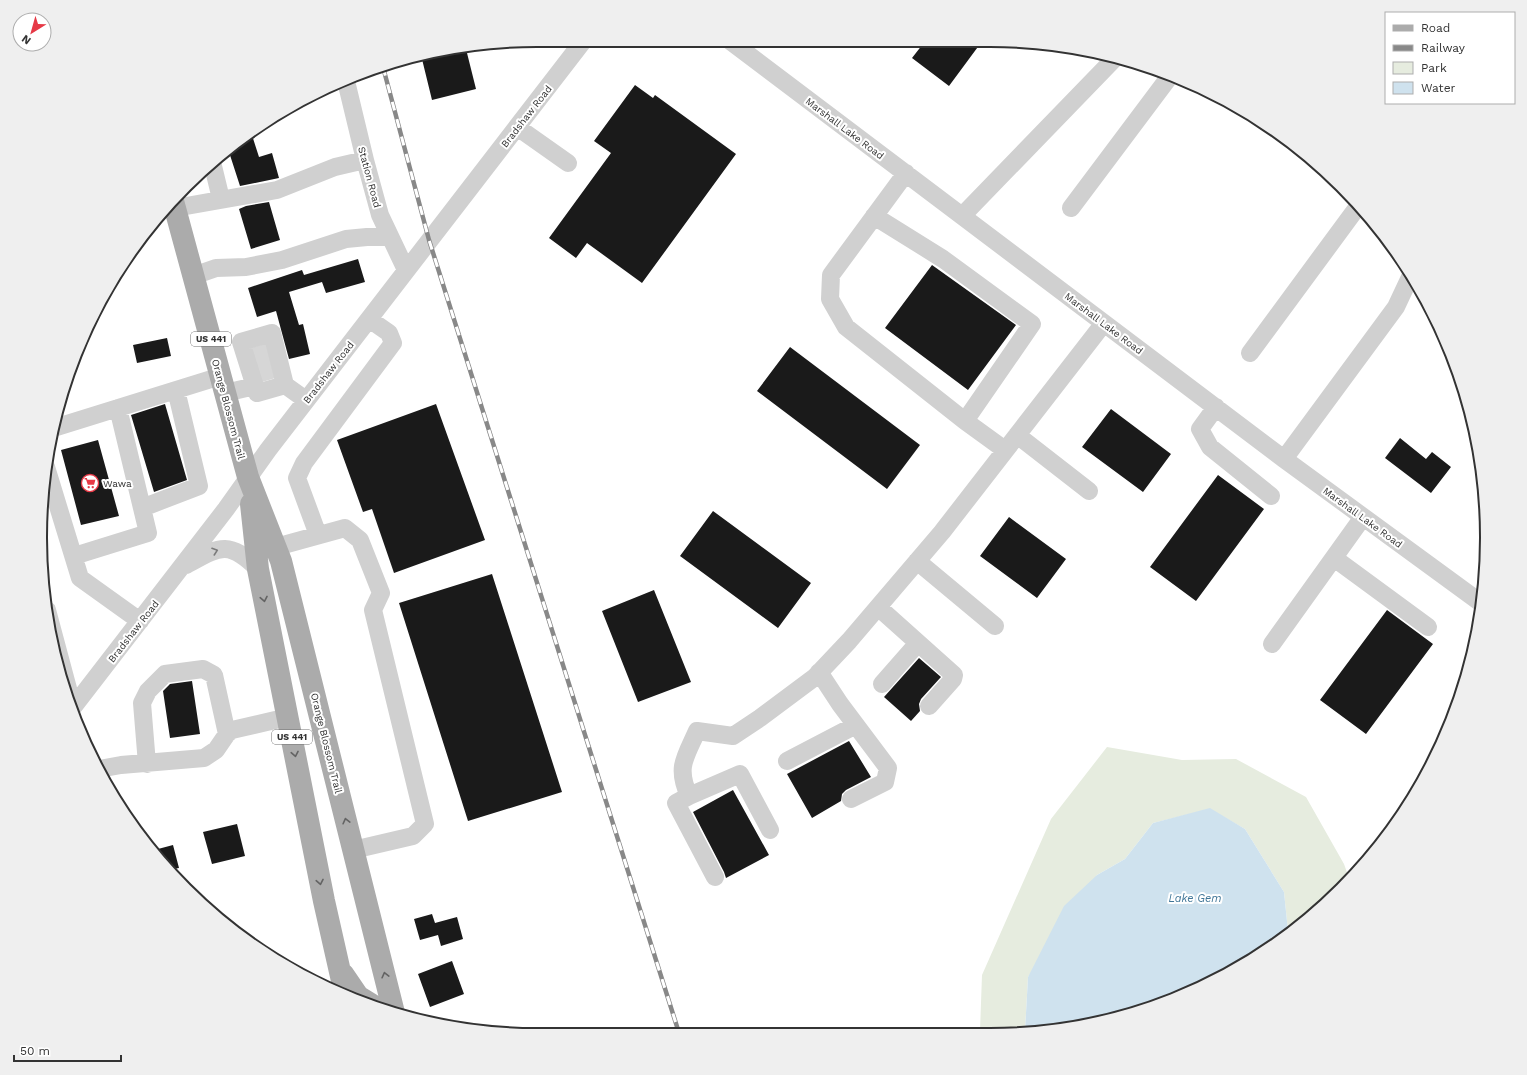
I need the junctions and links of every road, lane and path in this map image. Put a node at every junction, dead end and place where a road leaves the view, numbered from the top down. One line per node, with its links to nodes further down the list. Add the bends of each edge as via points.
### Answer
1 (579, 47): 6 (street, Bradshaw Road)
2 (738, 47): 10 (street, Marshall Lake Road)
3 (1111, 63): 17 (street)
4 (1167, 80): 14 (street)
5 (347, 85): 7 (street, Station Road)
6 (517, 127): 8 (street); 19 (street, Bradshaw Road)
7 (365, 160): 11 (street, via 335,166 277,190); 18 (street, Station Road, via 380,215)
8 (568, 163)
9 (213, 170): 11 (street)
10 (906, 173): 16 (street); 17 (street, Marshall Lake Road)
11 (221, 199): 12 (street)
12 (179, 203)
13 (175, 208): 20 (main road, Orange Blossom Trail / US 441)
14 (1071, 208)
15 (1355, 211): 24 (street)
16 (874, 216): 32 (street, via 830,275 830,299 846,327); 32 (street, via 938,255 1032,324)
17 (962, 216): 23 (street, Marshall Lake Road)
18 (390, 237): 19 (street, Station Road); 20 (street, via 346,239 282,260 246,267 216,268)
19 (406, 270): 22 (street, Bradshaw Road)
20 (193, 276): 26 (main road, Orange Blossom Trail / US 441)
21 (1408, 282): 36 (street, via 1396,308)
22 (369, 319): 29 (street, Bradshaw Road); 43 (street, via 389,333 393,343 304,464 297,478)
23 (1104, 323): 30 (street, Marshall Lake Road); 34 (street)
24 (1250, 353)
25 (251, 367): 26 (street); 26 (street); 27 (street, via 257,393); 27 (street, via 241,342 272,333 275,360)
26 (220, 375): 28 (street); 37 (main road, Orange Blossom Trail / US 441)
27 (285, 385): 29 (street)
28 (176, 390): 31 (street); 41 (street, via 199,486)
29 (306, 400): 37 (street, Bradshaw Road)
30 (1216, 407): 36 (street, Marshall Lake Road); 40 (street, via 1200,429 1210,447)
31 (118, 408): 33 (street); 41 (street)
32 (966, 421): 35 (street)
33 (60, 426)
34 (1017, 435): 35 (street); 39 (street)
35 (1005, 450): 47 (street)
36 (1284, 459): 42 (street, Marshall Lake Road)
37 (248, 477): 44 (main road, Orange Blossom Trail / US 441); 48 (street, Bradshaw Road); 49 (main road, Orange Blossom Trail / US 441)
38 (50, 481): 45 (street)
39 (1089, 491)
40 (1271, 496)
41 (142, 508): 45 (street, via 148,532)
42 (1363, 517): 46 (street); 50 (street, Marshall Lake Road)
43 (318, 535): 44 (street); 70 (street, via 345,528 360,540 381,593 373,610 425,824 413,836)
44 (276, 547): 70 (main road, Orange Blossom Trail / US 441, one-way to 44)
45 (74, 556): 52 (street, via 80,578)
46 (1334, 558): 54 (street); 56 (street)
47 (917, 561): 51 (street); 53 (street)
48 (180, 569): 49 (street, one-way to 49, via 220,549 230,549 245,556); 52 (street, Bradshaw Road)
49 (258, 569): 61 (main road, Orange Blossom Trail / US 441, one-way to 61)
50 (1476, 600)
51 (878, 607): 55 (street); 57 (street)
52 (140, 621): 59 (street, Bradshaw Road)
53 (995, 626)
54 (1428, 627)
55 (918, 643): 58 (street); 60 (street, via 954,675 954,679)
56 (1272, 644)
57 (819, 672): 62 (street); 67 (street, via 733,736 697,731 682,764 683,784)
58 (882, 684)
59 (76, 703)
60 (930, 706)
61 (288, 717): 63 (street, via 237,728); 72 (main road, Orange Blossom Trail / US 441, one-way to 72)
62 (856, 725): 64 (street); 68 (street, via 888,768 885,782)
63 (226, 734): 65 (street, via 216,750 204,758); 65 (street, via 214,675 203,669 165,674 148,691 142,703)
64 (787, 761)
65 (147, 764): 66 (street)
66 (105, 768)
67 (689, 796): 69 (street, via 740,774); 71 (street, via 676,803)
68 (851, 799)
69 (770, 830)
70 (354, 850): 75 (main road, Orange Blossom Trail / US 441, one-way to 70)
71 (715, 877)
72 (339, 968): 73 (main road, Orange Blossom Trail / US 441); 74 (main road)
73 (344, 988)
74 (356, 993)
75 (392, 1006)

